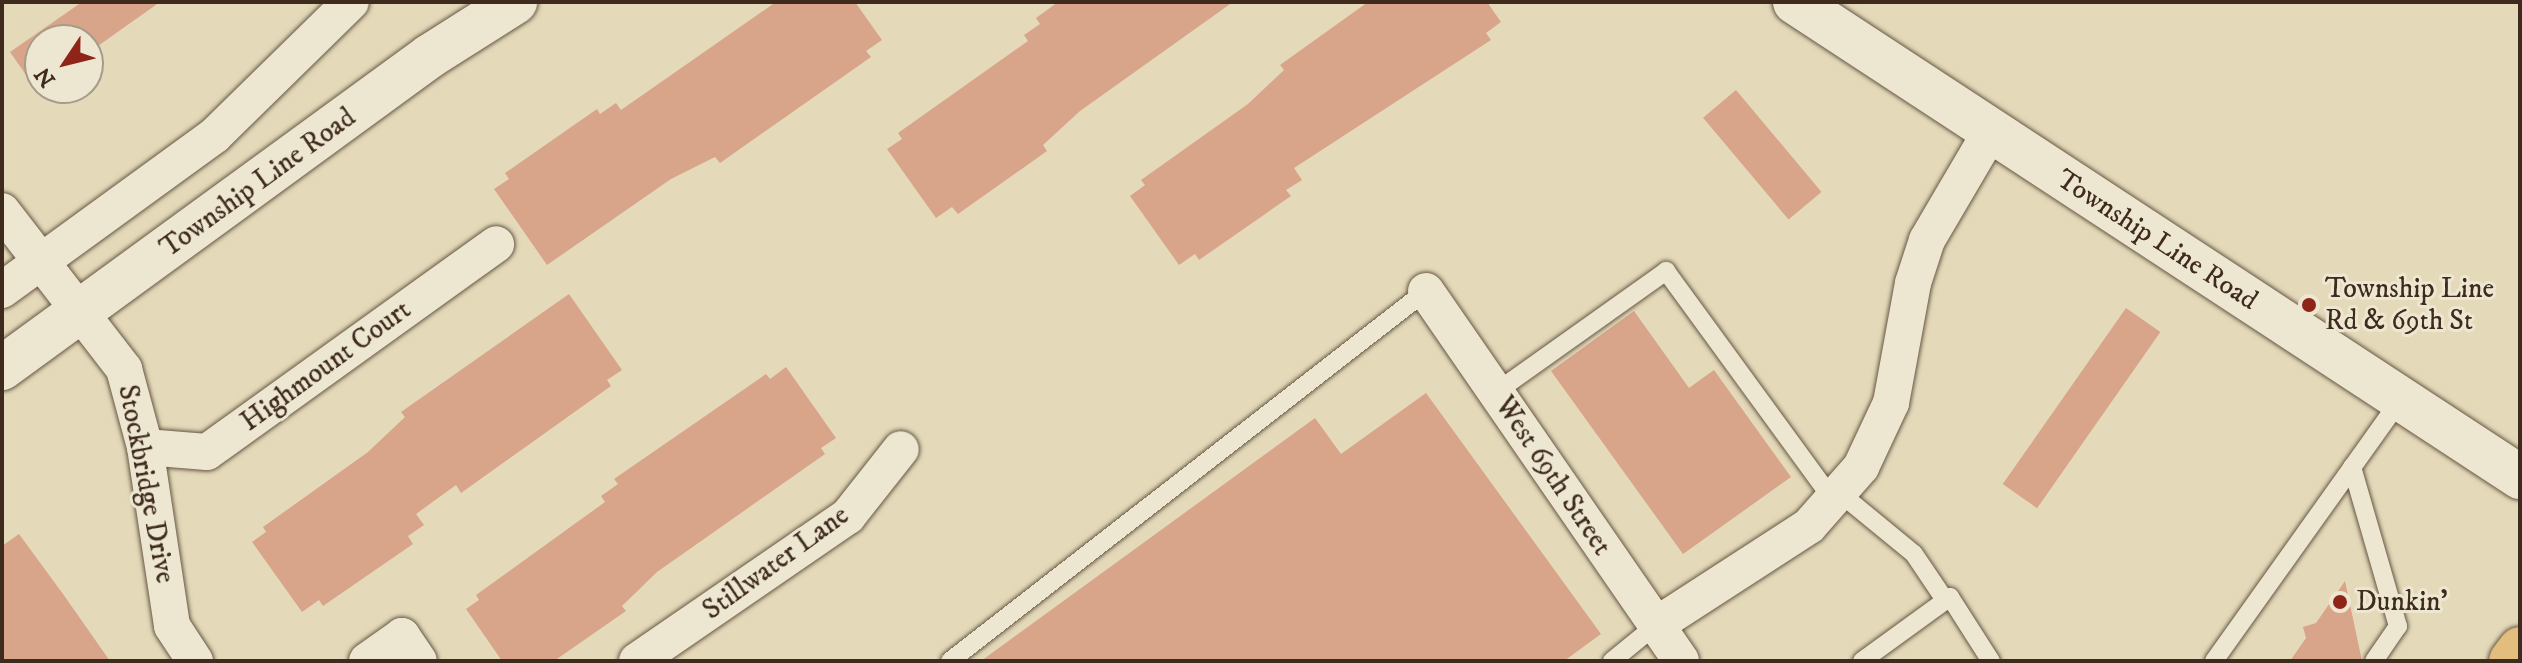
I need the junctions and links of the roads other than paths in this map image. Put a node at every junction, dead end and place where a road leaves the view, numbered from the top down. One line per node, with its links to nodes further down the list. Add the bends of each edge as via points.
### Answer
1 (351, 2): 7 (street, via 215,135)
2 (515, 2): 10 (main road, Township Line Road, via 430,56)
3 (1795, 2): 4 (main road, Township Line Road)
4 (1991, 131): 13 (main road, Township Line Road); 18 (street, via 1927,240 1913,283 1891,403 1872,448)
5 (2, 211): 7 (street, Stockbridge Drive)
6 (496, 244): 14 (street, Highmount Court, via 207,452)
7 (39, 264): 8 (street); 10 (street, Stockbridge Drive)
8 (2, 290)
9 (1426, 291): 12 (street, West 69th Street); 26 (lane)
10 (82, 313): 11 (main road, Township Line Road); 14 (street, Stockbridge Drive, via 124,369)
11 (2, 368)
12 (1496, 392): 18 (lane, via 1666,271); 20 (street, West 69th Street)
13 (2401, 399): 16 (lane); 17 (main road, Township Line Road)
14 (145, 447): 22 (street, Stockbridge Drive, via 172,626)
15 (901, 449): 25 (street, Stillwater Lane, via 848,516)
16 (2352, 467): 31 (lane); 32 (lane, via 2398,626)
17 (2520, 477)
18 (1837, 497): 19 (lane, via 1914,554); 20 (street, via 1793,538)
19 (1945, 600): 29 (lane); 30 (lane, via 1950,597)
20 (1656, 625): 27 (lane); 28 (street, West 69th Street)
21 (2520, 649): 33 (main road)
22 (195, 661)
23 (367, 661): 24 (street, via 402,636)
24 (419, 661)
25 (637, 661)
26 (950, 661)
27 (1612, 661)
28 (1681, 661)
29 (1862, 661)
30 (1991, 661)
31 (2214, 661)
32 (2374, 661)
33 (2511, 661)

